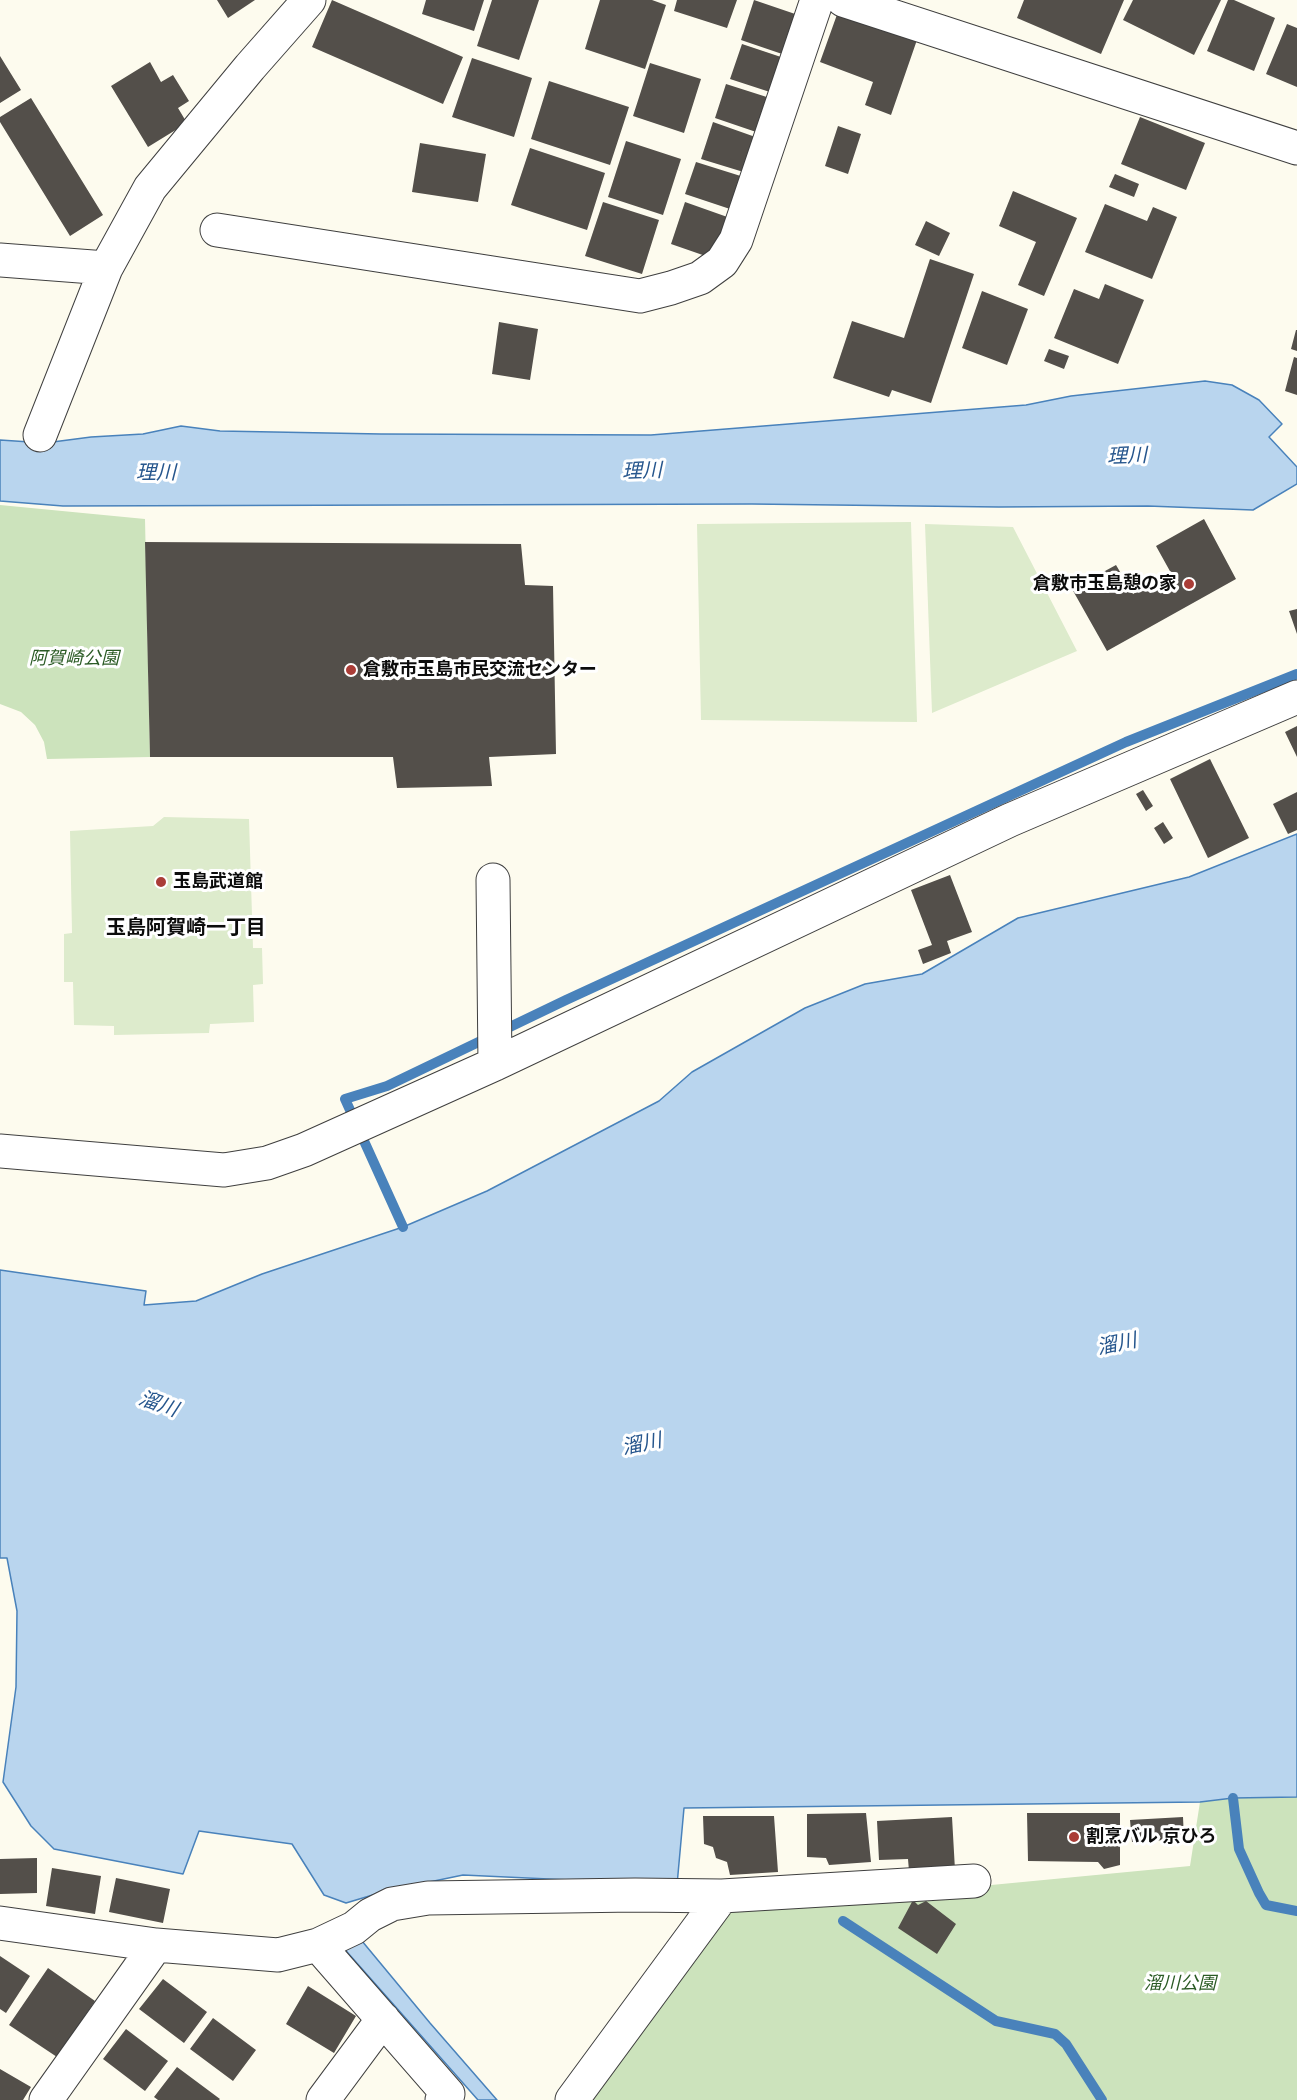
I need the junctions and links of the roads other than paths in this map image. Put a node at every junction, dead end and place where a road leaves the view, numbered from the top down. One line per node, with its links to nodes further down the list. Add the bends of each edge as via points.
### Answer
1 (309, 0): 7 (street, via 150,188)
2 (817, 0): 5 (street, via 736,240 722,262 700,278 640,296)
3 (843, 0): 4 (street)
4 (1297, 148)
5 (217, 230)
6 (4, 253): 7 (street)
7 (106, 268): 8 (street)
8 (40, 435)
9 (1297, 697): 11 (street, via 1010,820)
10 (494, 880): 11 (street)
11 (495, 1064): 12 (street, via 267,1163 224,1170)
12 (0, 1151)
13 (974, 1881): 14 (street)
14 (722, 1896): 17 (street, via 428,1898 392,1904); 22 (street)
15 (0, 1923): 16 (street)
16 (156, 1945): 17 (street, via 278,1955); 19 (street)
17 (318, 1945): 18 (street)
18 (383, 2019): 20 (street); 21 (street, via 448,2094)
19 (46, 2100)
20 (323, 2100)
21 (442, 2100)
22 (572, 2100)

